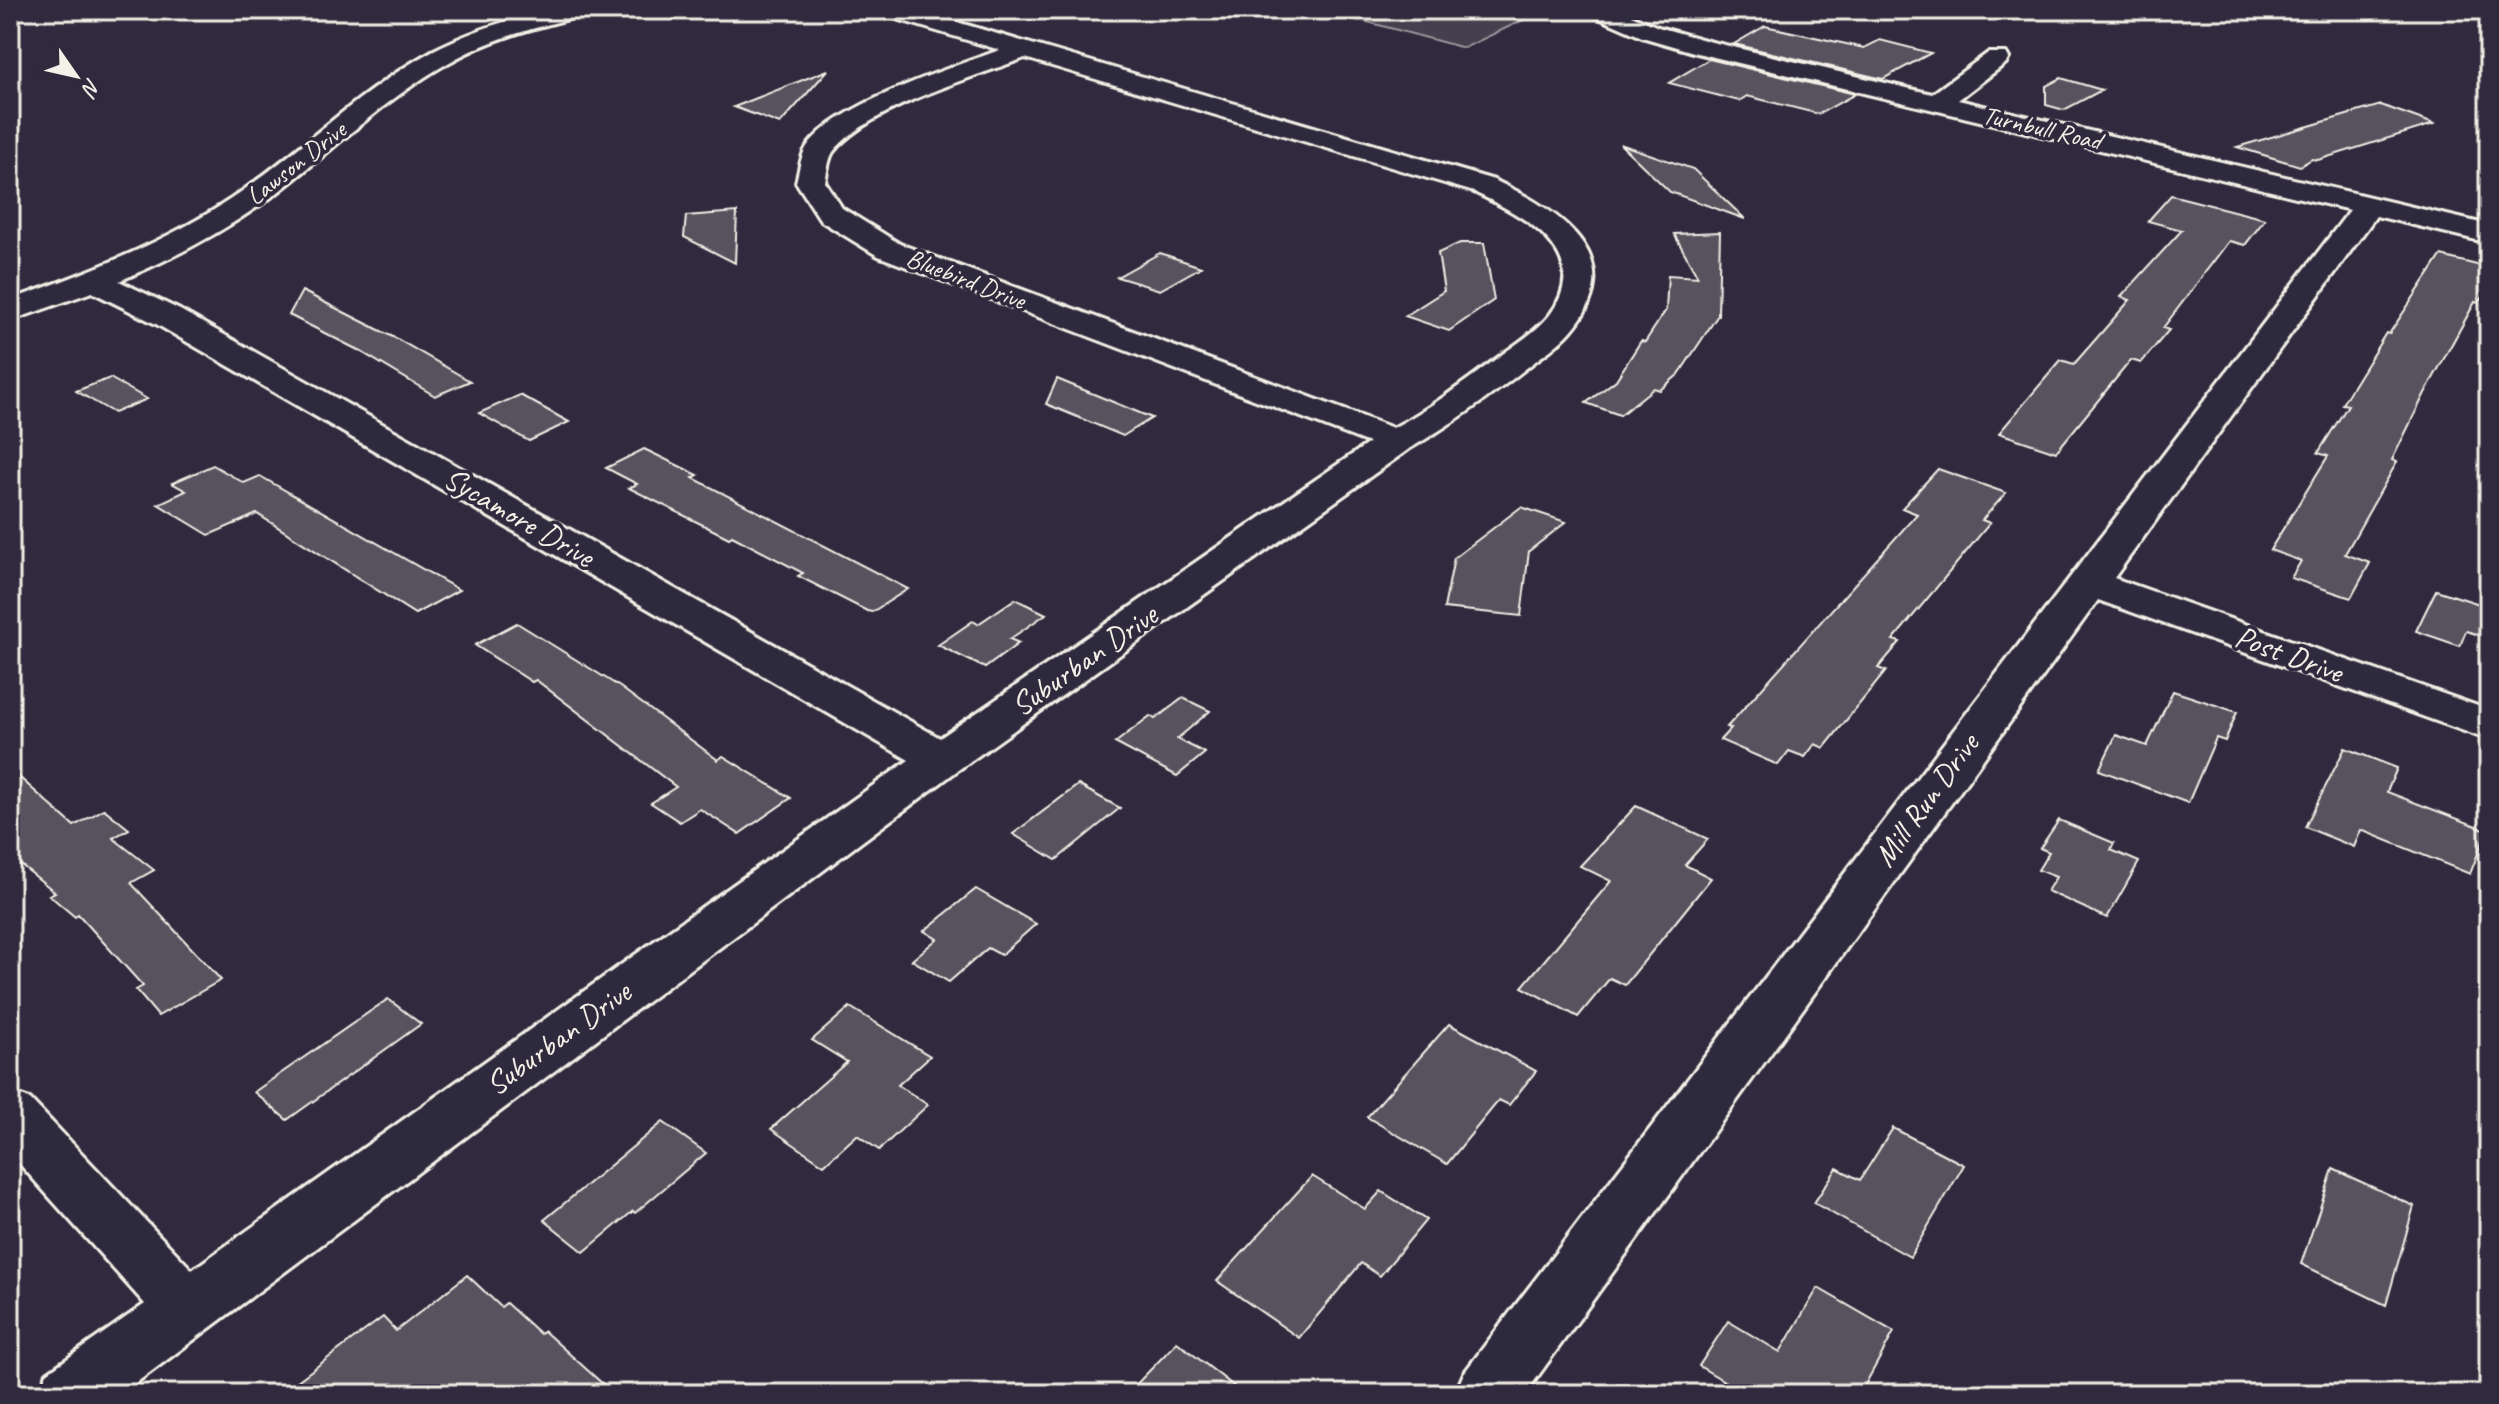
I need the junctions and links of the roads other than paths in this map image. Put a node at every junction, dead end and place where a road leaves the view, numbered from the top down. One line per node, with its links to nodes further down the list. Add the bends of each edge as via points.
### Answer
1 (577, 10): 9 (street, Lawson Drive, via 501,31 441,57 388,91 238,207)
2 (891, 10): 4 (street)
3 (1600, 10): 6 (street, Turnbull Road, via 1679,41)
4 (1026, 49): 11 (street, Suburban Drive, via 1484,186 1559,231 1580,267 1580,285 1563,320 1441,417); 11 (street, Bluebird Drive, via 870,110 831,134 809,167 818,199 849,227 889,250)
5 (1997, 58): 6 (street)
6 (1937, 103): 7 (street, Turnbull Road)
7 (2368, 206): 8 (street, Turnbull Road); 12 (street, Mill Run Drive)
8 (2489, 234)
9 (93, 280): 10 (street, Lawson Drive); 14 (street, Sycamore Drive, via 168,317)
10 (10, 311)
11 (1396, 441): 14 (street, Suburban Drive)
12 (2089, 583): 13 (street, Post Drive); 18 (street, Mill Run Drive)
13 (2489, 726)
14 (942, 759): 16 (street, Suburban Drive)
15 (10, 1115): 16 (street)
16 (187, 1307): 17 (street, Suburban Drive)
17 (70, 1394)
18 (1487, 1394)

